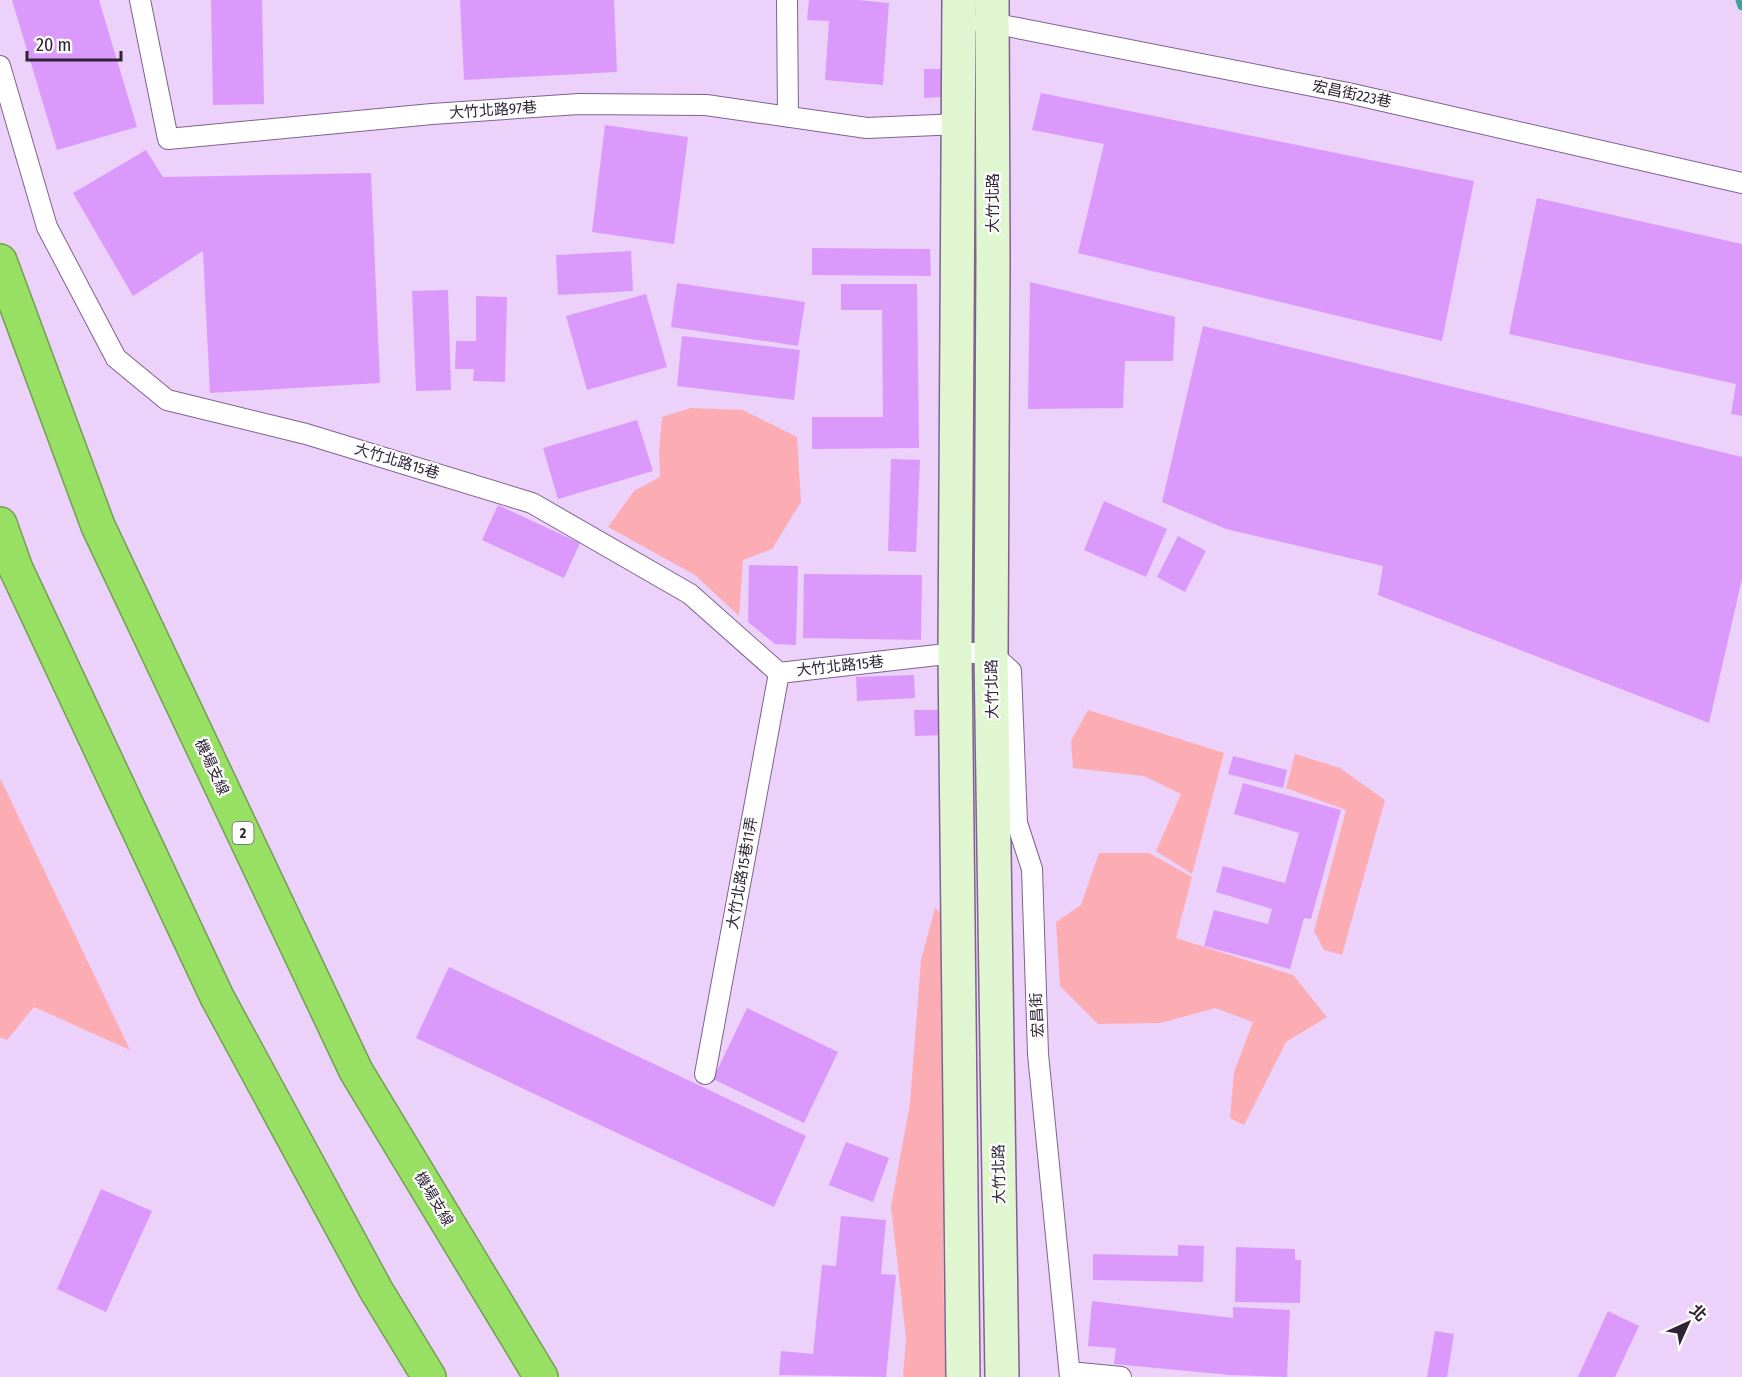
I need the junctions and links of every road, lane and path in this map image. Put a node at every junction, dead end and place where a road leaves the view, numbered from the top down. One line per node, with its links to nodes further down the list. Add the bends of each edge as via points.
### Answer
1 (140, 0): 6 (lane, 大竹北路97巷, via 168,139 579,104 706,105)
2 (787, 0): 6 (lane)
3 (959, 11): 4 (lane, 宏昌街223巷); 7 (street)
4 (992, 11): 8 (lane, 宏昌街223巷); 12 (street, 大竹北路)
5 (0, 66): 13 (lane, 大竹北路15巷, via 47,227 116,358 168,400 306,434 532,503 690,594)
6 (788, 117): 7 (lane, 大竹北路97巷, via 867,128)
7 (959, 124): 11 (street)
8 (1742, 183)
9 (0, 261): 17 (highway, 機場支線 / 2, via 98,526 356,1071)
10 (0, 524): 16 (highway, via 16,569 217,996 376,1290)
11 (955, 653): 12 (lane); 13 (lane, 大竹北路15巷); 18 (street)
12 (991, 653): 15 (lane, 宏昌街, via 1011,671 1017,823 1032,869 1038,1054); 19 (street, 大竹北路)
13 (779, 673): 14 (lane, 大竹北路15巷11弄)
14 (705, 1074)
15 (1070, 1375): 20 (lane, 宏昌街)
16 (429, 1377)
17 (542, 1377)
18 (963, 1377)
19 (1002, 1377)
20 (1121, 1377)

